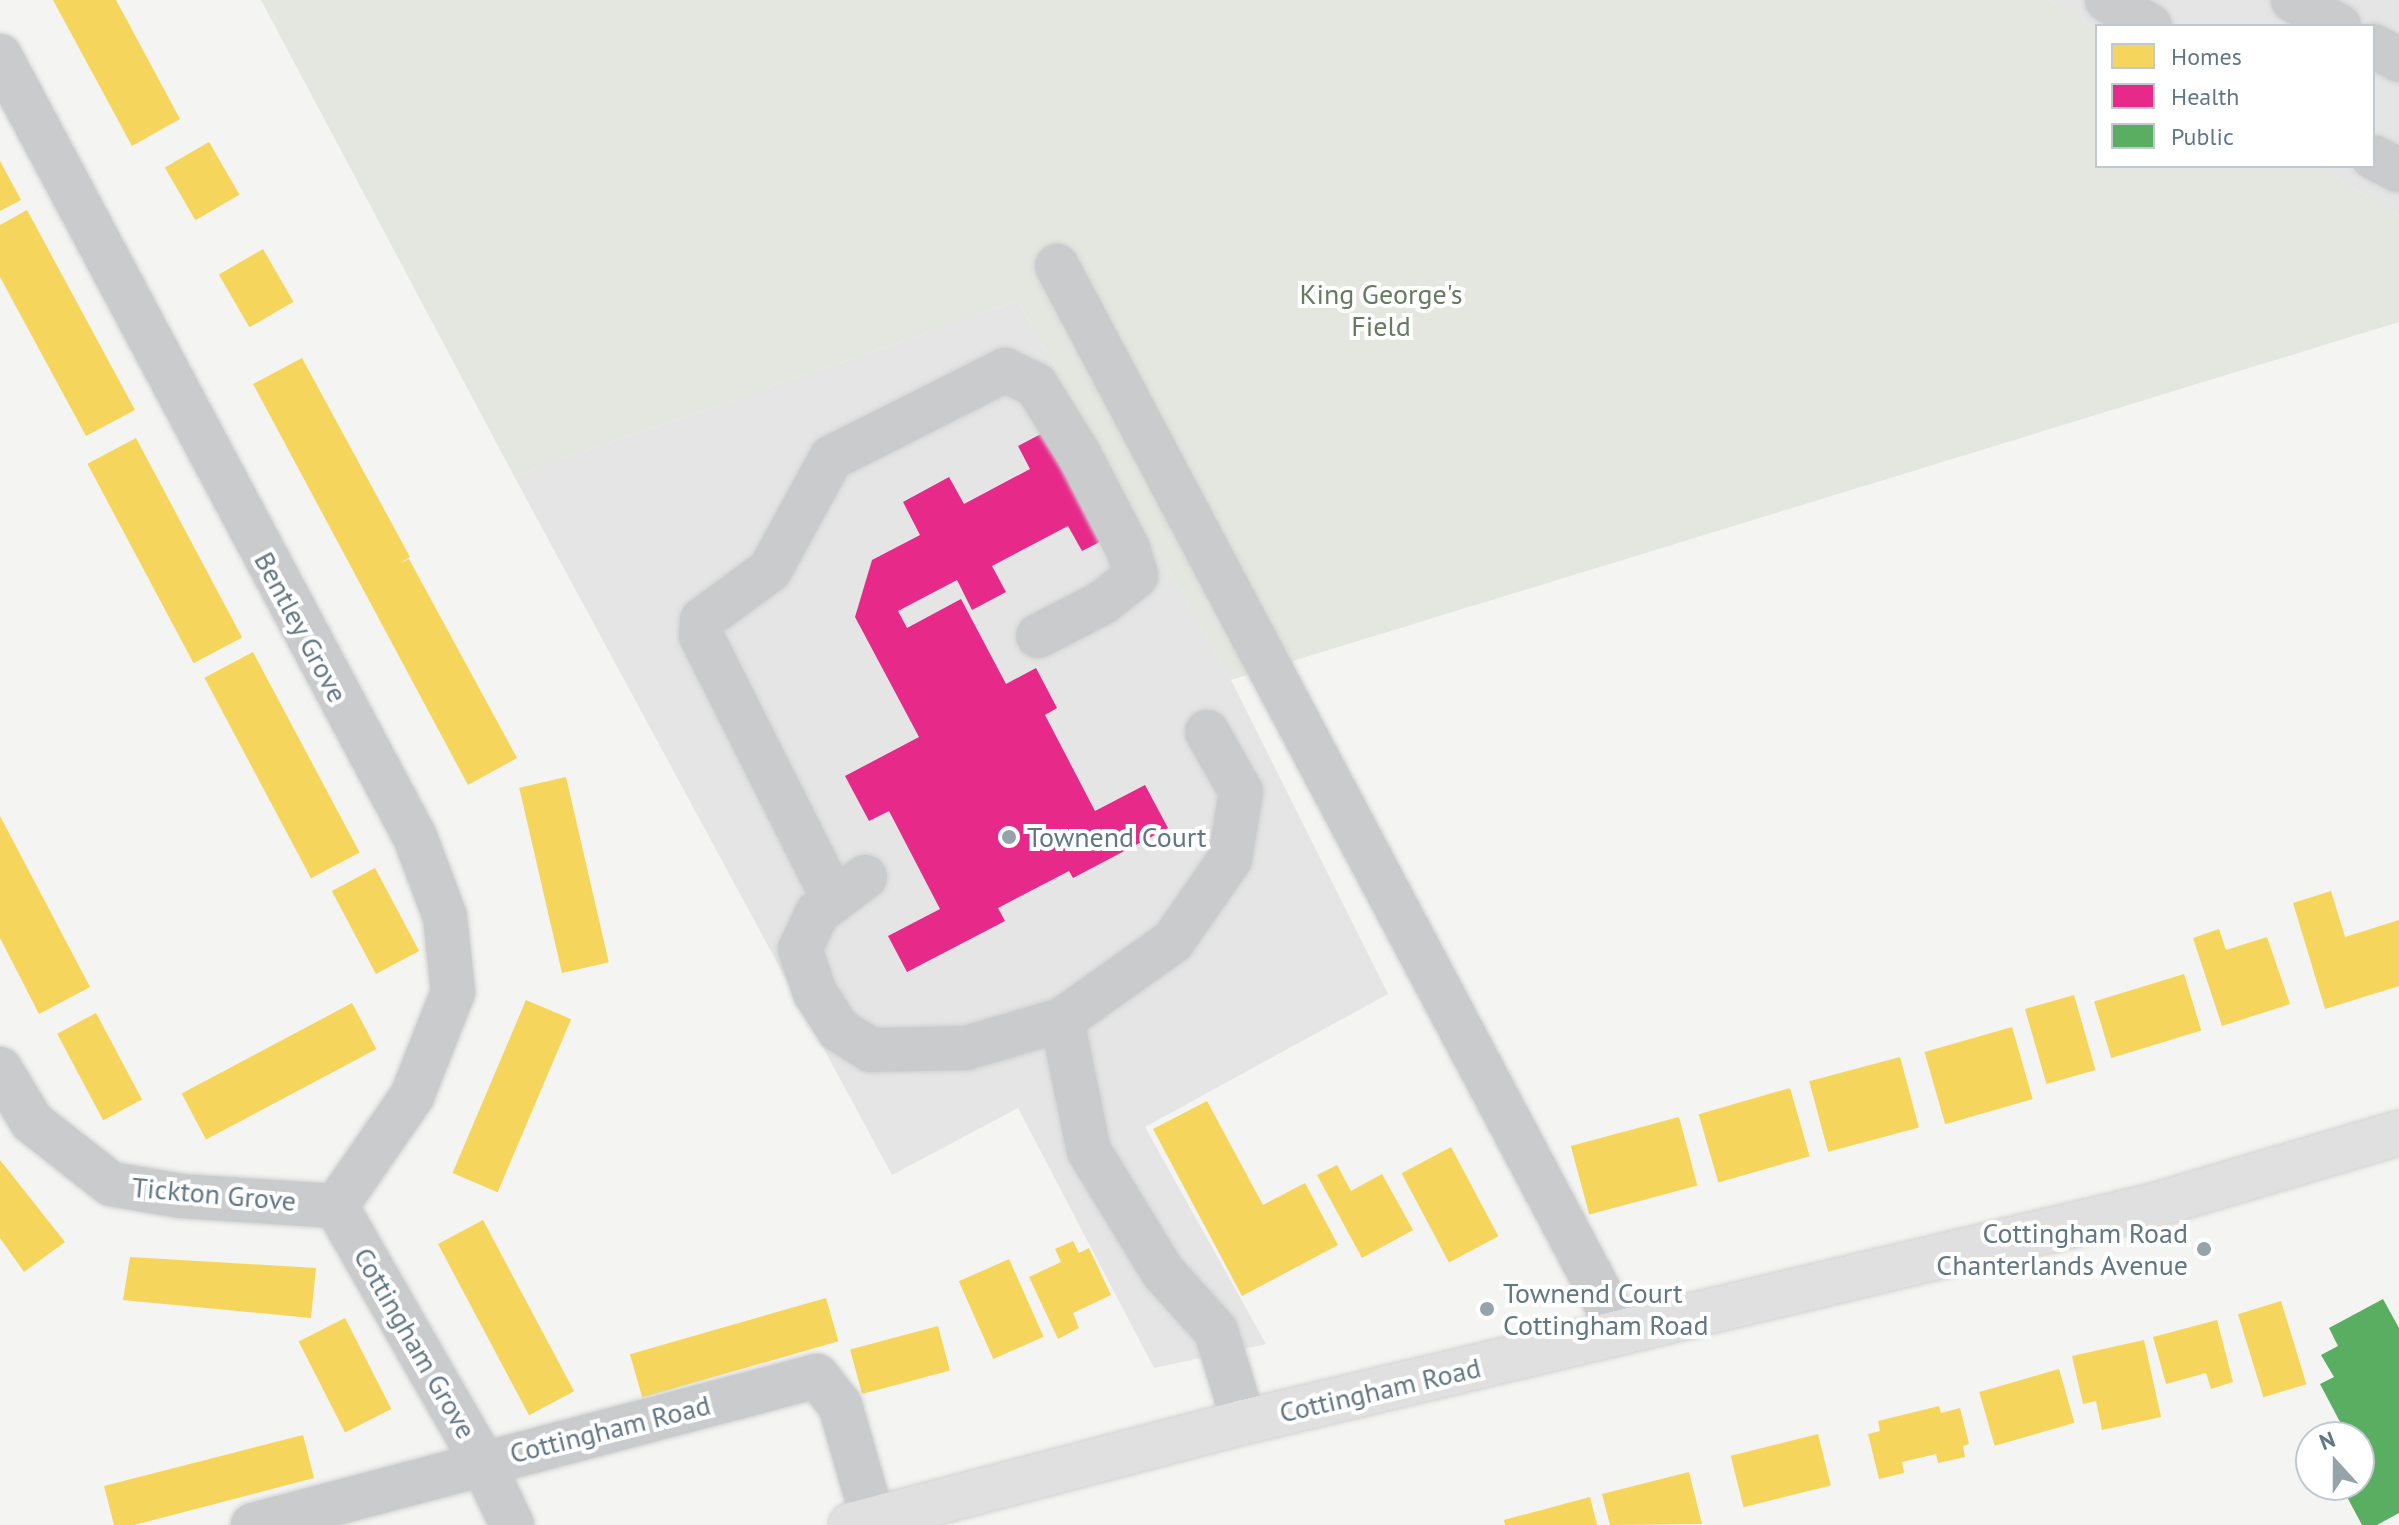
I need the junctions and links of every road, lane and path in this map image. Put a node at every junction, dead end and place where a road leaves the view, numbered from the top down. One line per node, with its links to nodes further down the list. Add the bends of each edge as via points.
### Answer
1 (2107, 0): 3 (street)
2 (2293, 0): 4 (street)
3 (2147, 24)
4 (2335, 24)
5 (2375, 47): 7 (street)
6 (0, 56): 16 (street, Bentley Grove, via 415,837 445,917 453,992 412,1096)
7 (2399, 60)
8 (2375, 158): 9 (street)
9 (2399, 170)
10 (1057, 266): 17 (street)
11 (1038, 636): 13 (street, via 1102,603 1136,576 1100,495 1043,396 1036,385 1005,370 831,458 770,570 702,620 701,636 850,888 817,913 800,949 815,993 839,1030 871,1050 966,1048)
12 (1207, 732): 13 (street, via 1241,792 1230,859 1173,941)
13 (1062, 1020): 18 (street, via 1089,1151 1163,1272 1216,1331)
14 (0, 1069): 16 (street, Tickton Grove, via 32,1122 111,1184 181,1196)
15 (2399, 1133): 17 (main road, Cottingham Road, via 2152,1206)
16 (336, 1206): 19 (street, Cottingham Grove)
17 (1621, 1332): 18 (main road, Cottingham Road)
18 (1244, 1422): 20 (main road, Cottingham Road)
19 (482, 1461): 20 (street, Cottingham Road, via 817,1376 840,1405); 21 (street, Cottingham Road); 22 (street, Cottingham Grove)
20 (862, 1522)
21 (253, 1525)
22 (512, 1525)

